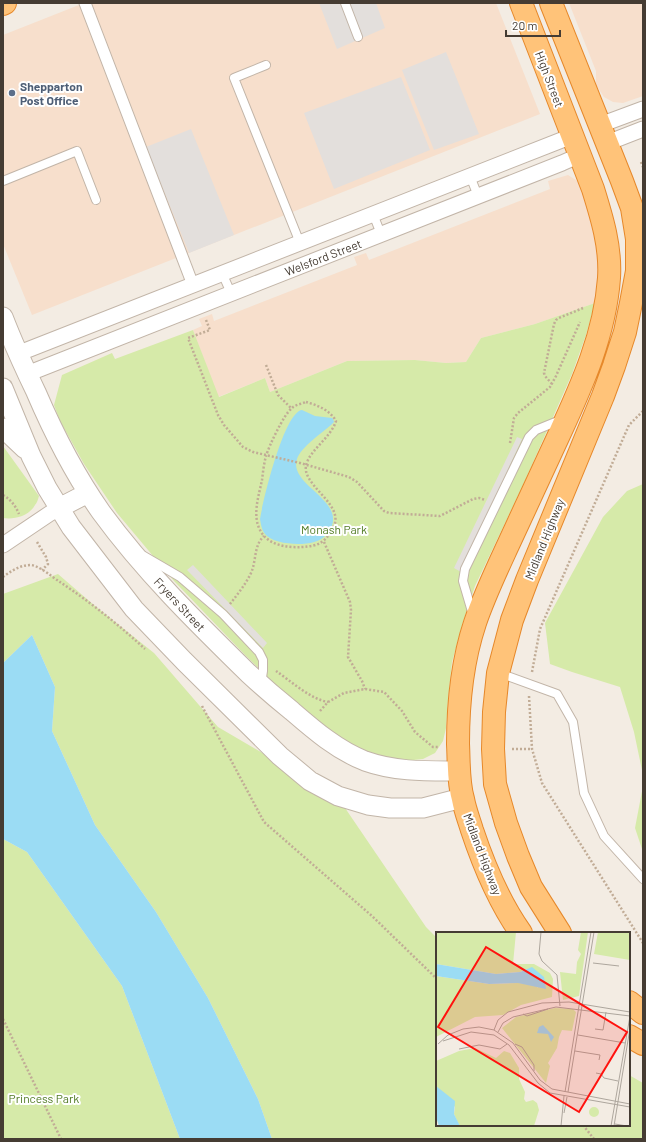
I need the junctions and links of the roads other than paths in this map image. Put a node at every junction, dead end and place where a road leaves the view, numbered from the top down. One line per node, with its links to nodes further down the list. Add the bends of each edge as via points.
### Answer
1 (85, 3): 19 (street)
2 (345, 3): 5 (lane)
3 (521, 3): 10 (highway, High Street)
4 (551, 3): 9 (highway)
5 (358, 37)
6 (266, 65): 17 (lane, via 234,78)
7 (643, 109): 9 (street, Welsford Street)
8 (643, 129): 9 (street, Welsford Street)
9 (603, 134): 10 (highway, Welsford Street); 36 (highway, Midland Highway, via 632,208 638,239 632,303 614,366 512,620)
10 (576, 145): 11 (street, Welsford Street); 13 (street, Welsford Street, via 562,163); 28 (highway, Midland Highway, via 603,219 608,246 609,278 604,314 595,349)
11 (470, 176): 13 (lane); 15 (street, Welsford Street)
12 (3, 181): 14 (lane, via 77,151)
13 (478, 196): 16 (street, Welsford Street)
14 (96, 200)
15 (373, 214): 16 (lane); 17 (street, Welsford Street)
16 (381, 234): 20 (street, Welsford Street)
17 (300, 243): 18 (street, Welsford Street)
18 (222, 273): 19 (street, Welsford Street); 20 (lane)
19 (193, 285): 21 (street, Welsford Street)
20 (231, 293): 23 (street, Welsford Street)
21 (140, 306): 23 (street); 24 (street, Welsford Street)
22 (3, 317): 24 (street, Fryers Street)
23 (148, 326): 25 (street, Welsford Street)
24 (10, 357): 25 (street, Fryers Street)
25 (27, 374): 26 (street, Welsford Street); 31 (street, Fryers Street, via 69,461)
26 (3, 383)
27 (3, 388): 30 (street)
28 (567, 417): 35 (highway, Midland Highway); 35 (lane, via 536,430 530,437 465,569 464,581)
29 (3, 428): 30 (street)
30 (31, 456): 32 (street)
31 (88, 493): 32 (street); 34 (street, Fryers Street)
32 (60, 508): 33 (street); 40 (street, via 71,527 134,609 280,756 310,781 338,796 368,805 390,808 423,808)
33 (3, 545)
34 (129, 548): 37 (street, Fryers Street, via 168,593); 37 (lane, via 180,577 223,614 259,652 263,661)
35 (475, 623): 38 (highway, Midland Highway, via 462,680 458,738)
36 (498, 673): 39 (highway, Midland Highway, via 493,749); 41 (lane, via 558,694 573,722 584,793 604,836)
37 (261, 685): 38 (street, Fryers Street, via 320,735 364,760 391,768 416,771)
38 (459, 771): 39 (highway); 40 (highway, Midland Highway)
39 (495, 784): 40 (highway); 43 (highway, Midland Highway, via 506,823 531,887)
40 (462, 798): 42 (highway, Midland Highway, via 490,880)
41 (643, 879)
42 (520, 932)
43 (559, 932)
44 (630, 1003): 45 (highway)
45 (643, 1013)
46 (630, 1037): 47 (highway)
47 (643, 1044)

